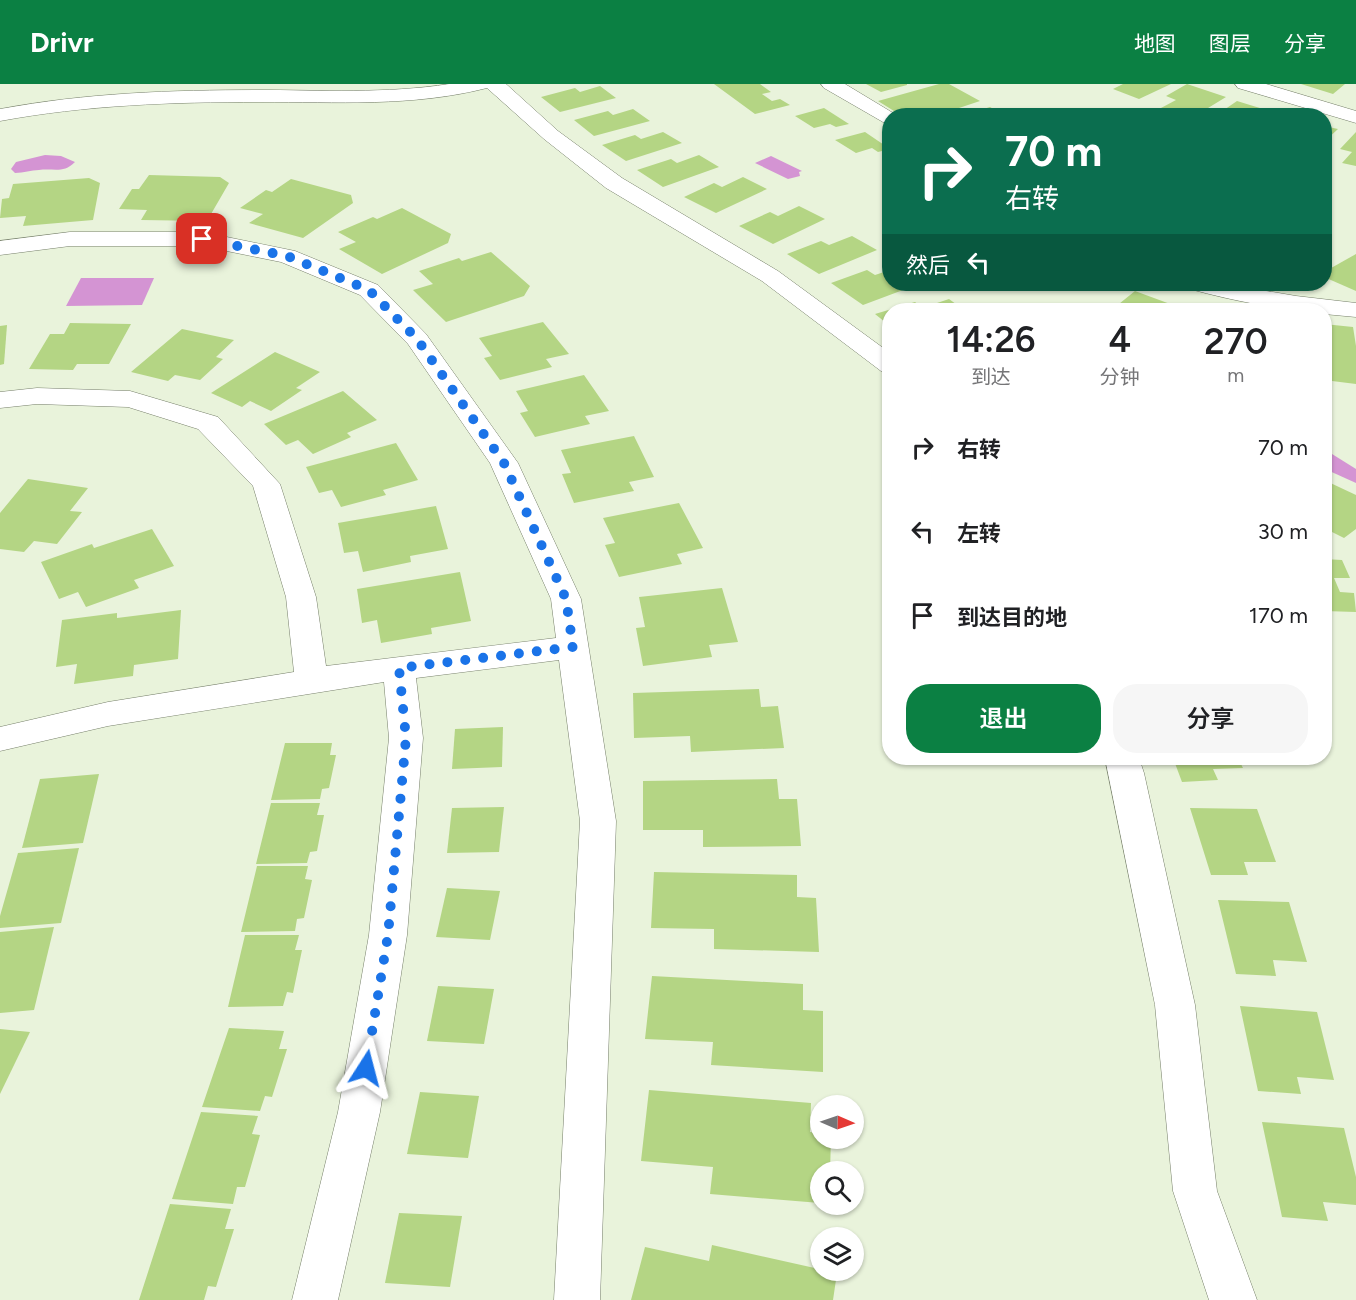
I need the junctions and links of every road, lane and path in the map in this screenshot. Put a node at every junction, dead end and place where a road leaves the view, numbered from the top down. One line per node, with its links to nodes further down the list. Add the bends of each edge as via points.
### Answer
1 (482, 84): 8 (street, via 429,93 357,98 123,100)
2 (494, 84): 15 (street, via 550,135 614,183 770,276)
3 (831, 84): 7 (street)
4 (1245, 84): 5 (street)
5 (1326, 108)
6 (1332, 110): 9 (street)
7 (882, 113)
8 (0, 115)
9 (1356, 117)
10 (0, 248): 17 (street, via 70,239 202,239 287,256 369,290 417,339 504,463 566,599)
11 (1224, 291): 12 (street)
12 (1283, 303)
13 (1332, 308): 14 (street)
14 (1356, 310)
15 (882, 360)
16 (0, 400): 19 (street, via 37,396 130,399 208,423 266,484 301,597)
17 (573, 647): 18 (street); 23 (street, via 598,821)
18 (399, 668): 19 (street); 22 (street, via 406,738 388,935 359,1112)
19 (311, 680): 20 (street, via 108,714)
20 (0, 739)
21 (1124, 765): 24 (street, via 1175,1005 1195,1191)
22 (315, 1300)
23 (577, 1300)
24 (1234, 1300)

